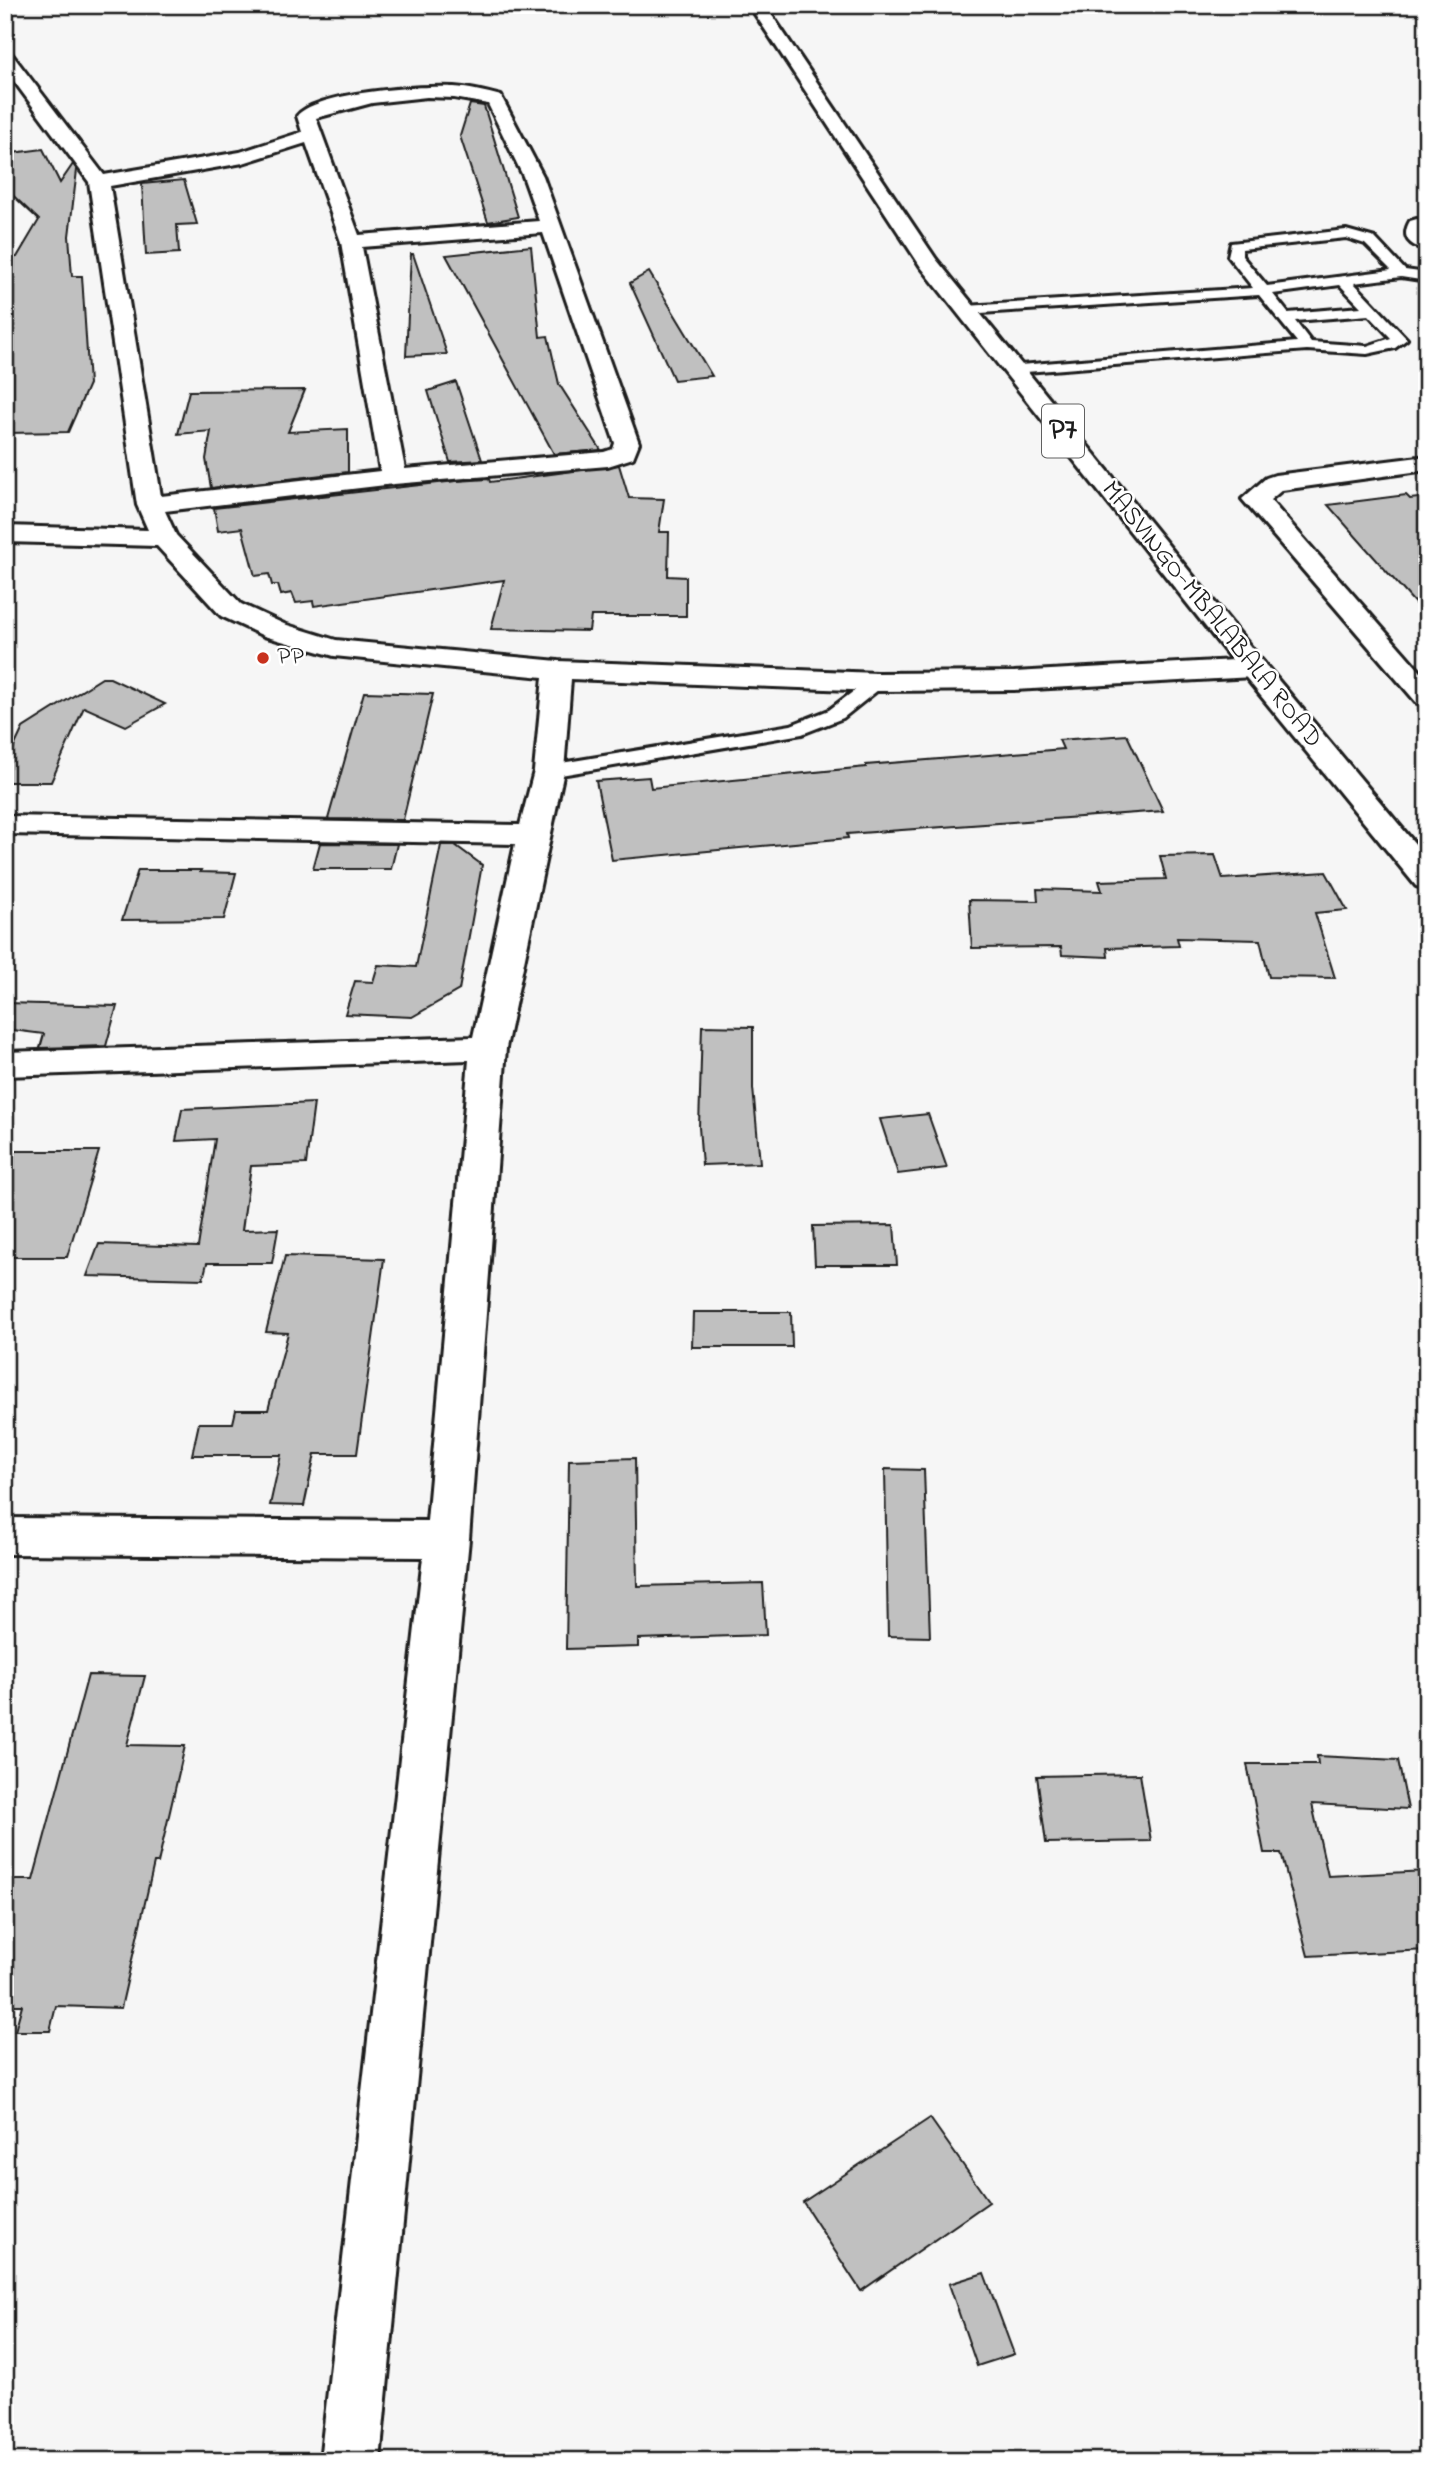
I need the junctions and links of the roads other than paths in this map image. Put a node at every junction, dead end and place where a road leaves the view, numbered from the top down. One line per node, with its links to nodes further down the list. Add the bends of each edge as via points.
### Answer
1 (757, 5): 11 (main road, MASVINGO-MBALABALA ROAD / P7, via 928,263)
2 (5, 57): 4 (main road)
3 (313, 135): 4 (main road, via 243,157); 5 (main road, via 306,116 324,106 419,93 482,94 495,100 533,177); 6 (main road)
4 (99, 182): 18 (main road)
5 (548, 226): 6 (main road); 17 (main road, via 627,443 624,453 608,459)
6 (351, 242): 17 (main road)
7 (1401, 273): 8 (lane); 9 (lane); 10 (lane, via 1370,241 1359,236 1236,246 1235,257)
8 (1427, 277)
9 (1344, 281): 10 (lane); 12 (lane)
10 (1263, 291): 11 (lane); 13 (lane)
11 (966, 310): 15 (main road, MASVINGO-MBALABALA ROAD / P7)
12 (1373, 310): 13 (lane); 14 (lane, via 1400,339 1387,348)
13 (1284, 318): 14 (lane)
14 (1307, 346): 15 (lane)
15 (1013, 369): 21 (main road, MASVINGO-MBALABALA ROAD / P7)
16 (1427, 463): 24 (main road, via 1275,484 1255,499)
17 (394, 477): 18 (main road)
18 (150, 505): 20 (main road)
19 (5, 534): 20 (main road)
20 (164, 538): 22 (main road, via 231,610 274,630 334,648)
21 (1253, 668): 23 (main road, via 1014,681); 28 (main road, MASVINGO-MBALABALA ROAD / P7)
22 (558, 670): 23 (main road); 25 (main road)
23 (877, 682): 25 (lane, via 836,714 795,730)
24 (1427, 697)
25 (549, 771): 27 (main road)
26 (5, 825): 27 (main road)
27 (533, 835): 29 (main road)
28 (1427, 879)
29 (488, 1048): 30 (main road); 32 (main road)
30 (5, 1064)
31 (5, 1536): 32 (main road)
32 (447, 1539): 33 (main road)
33 (350, 2461)

